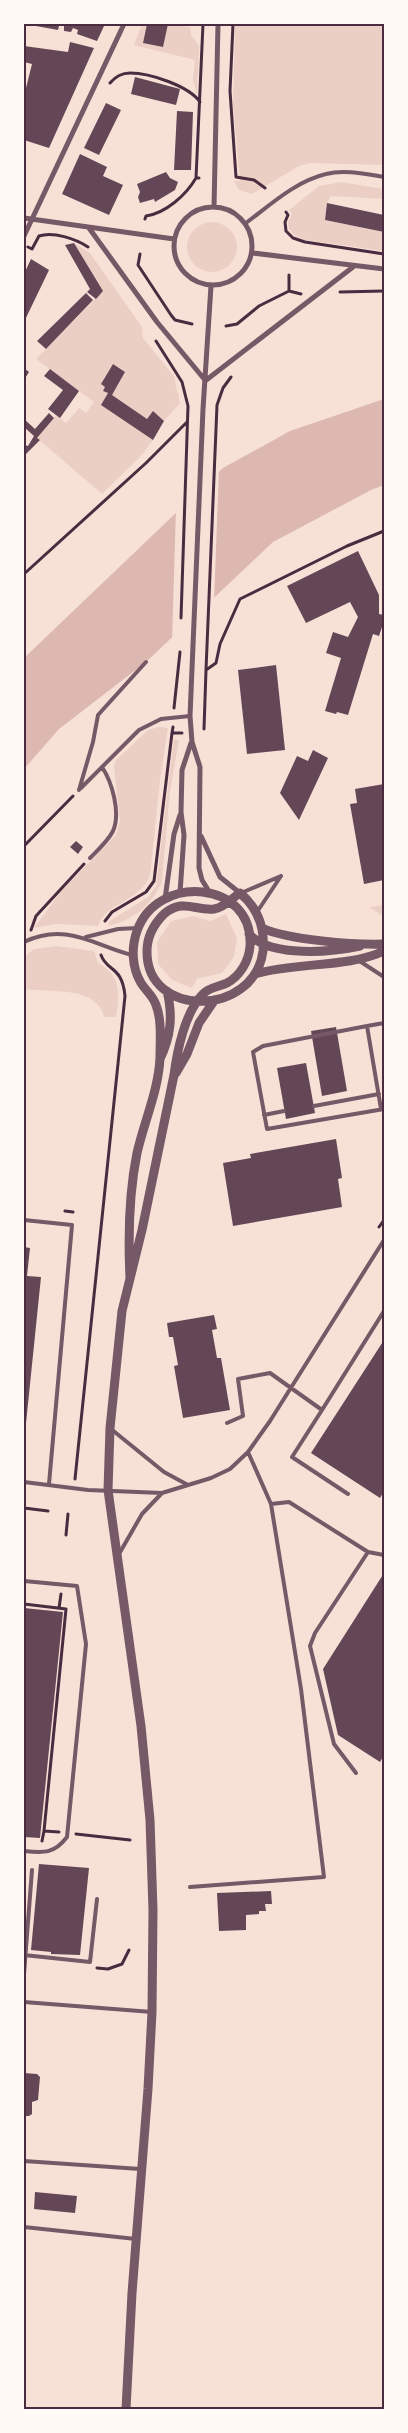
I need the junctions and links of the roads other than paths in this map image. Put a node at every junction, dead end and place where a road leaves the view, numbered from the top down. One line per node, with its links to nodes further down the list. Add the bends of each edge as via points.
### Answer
1 (124, 24): 6 (street)
2 (218, 24): 4 (street)
3 (384, 177): 7 (lane, via 327,173 307,181)
4 (214, 207): 7 (street, via 237,214); 10 (street, via 193,212 178,228)
5 (24, 218): 6 (street)
6 (32, 220): 8 (street); 9 (street)
7 (246, 223): 11 (street)
8 (89, 228): 10 (street); 15 (street, via 157,322)
9 (24, 236)
10 (174, 239): 14 (street, via 174,250 182,271 200,284)
11 (253, 253): 12 (street); 14 (street, via 238,277)
12 (353, 267): 13 (street); 15 (street)
13 (384, 269)
14 (211, 286): 15 (street)
15 (205, 381): 17 (street)
16 (146, 662): 19 (lane, via 98,714 79,790)
17 (190, 716): 18 (street); 19 (lane, via 161,719 139,730)
18 (192, 742): 20 (street, via 182,770); 21 (street, via 200,768)
19 (102, 767): 22 (lane, via 109,776 116,820 110,836)
20 (180, 812): 23 (street, via 184,835); 26 (street)
21 (201, 836): 24 (street, via 199,868); 25 (street, via 220,877)
22 (90, 858)
23 (180, 893): 24 (street); 26 (street); 28 (street)
24 (210, 893): 27 (street)
25 (240, 893): 27 (street); 29 (street); 29 (lane, via 281,876)
26 (165, 899): 30 (street, via 152,908)
27 (228, 901): 28 (street, via 212,909); 32 (street, via 239,912)
28 (175, 907): 41 (street, via 156,922 150,933)
29 (257, 913): 31 (street)
30 (138, 928): 33 (lane, via 118,929); 39 (street)
31 (262, 928): 35 (street); 36 (street, via 285,936)
32 (249, 934): 35 (street); 46 (street, via 250,946 244,967 226,983 208,990)
33 (86, 938): 34 (lane, via 44,935); 39 (lane)
34 (24, 942)
35 (264, 944): 36 (street, via 309,951 339,950); 42 (street)
36 (368, 944): 37 (street)
37 (384, 944)
38 (384, 951): 40 (street, via 370,958)
39 (134, 956): 41 (street); 49 (street, via 141,983 152,996 159,1017)
40 (356, 959): 42 (street); 43 (lane)
41 (147, 960): 44 (street, via 156,980)
42 (255, 974): 45 (street, via 235,993)
43 (384, 977)
44 (167, 991): 46 (street); 49 (street, via 172,1019)
45 (214, 1001): 46 (street); 50 (street, via 199,1023 187,1054)
46 (198, 1002): 50 (street, via 177,1052)
47 (384, 1023): 48 (lane)
48 (367, 1026): 51 (lane); 55 (lane, via 263,1046 253,1052)
49 (160, 1059): 58 (street, via 136,1156 128,1247)
50 (174, 1075): 58 (street)
51 (378, 1094): 52 (lane); 53 (lane)
52 (314, 1106)
53 (383, 1109): 55 (lane, via 267,1129)
54 (284, 1111): 55 (lane)
55 (264, 1115)
56 (24, 1220): 66 (lane, via 72,1225)
57 (384, 1240): 60 (lane)
58 (130, 1278): 63 (street, via 116,1361)
59 (384, 1311): 61 (lane)
60 (290, 1388): 61 (lane); 62 (lane, via 270,1373 238,1379 243,1416); 64 (lane)
61 (322, 1410): 70 (lane, via 292,1457)
62 (227, 1423)
63 (110, 1428): 67 (lane, via 164,1472); 68 (street)
64 (248, 1452): 67 (lane, via 230,1469); 71 (lane)
65 (24, 1482): 66 (lane)
66 (49, 1484): 68 (lane)
67 (188, 1485): 69 (lane)
68 (108, 1490): 69 (lane); 74 (street)
69 (162, 1493): 74 (lane, via 142,1514)
70 (348, 1494)
71 (270, 1504): 72 (lane, via 289,1502); 79 (lane, via 301,1689 324,1877)
72 (368, 1552): 73 (lane); 76 (lane, via 315,1632 310,1646 334,1744)
73 (384, 1555)
74 (116, 1558): 84 (street, via 141,1726 150,1820)
75 (24, 1581): 77 (lane, via 77,1586 86,1644 67,1837 59,1847 44,1853)
76 (356, 1773)
77 (24, 1851)
78 (32, 1870): 81 (lane)
79 (190, 1887)
80 (97, 1899): 81 (lane, via 90,1962)
81 (25, 1956): 82 (lane)
82 (24, 1974)
83 (24, 2002): 84 (lane)
84 (152, 2012): 86 (street)
85 (24, 2161): 86 (lane)
86 (142, 2169): 88 (street)
87 (24, 2227): 88 (lane)
88 (136, 2239): 89 (street)
89 (126, 2409)

